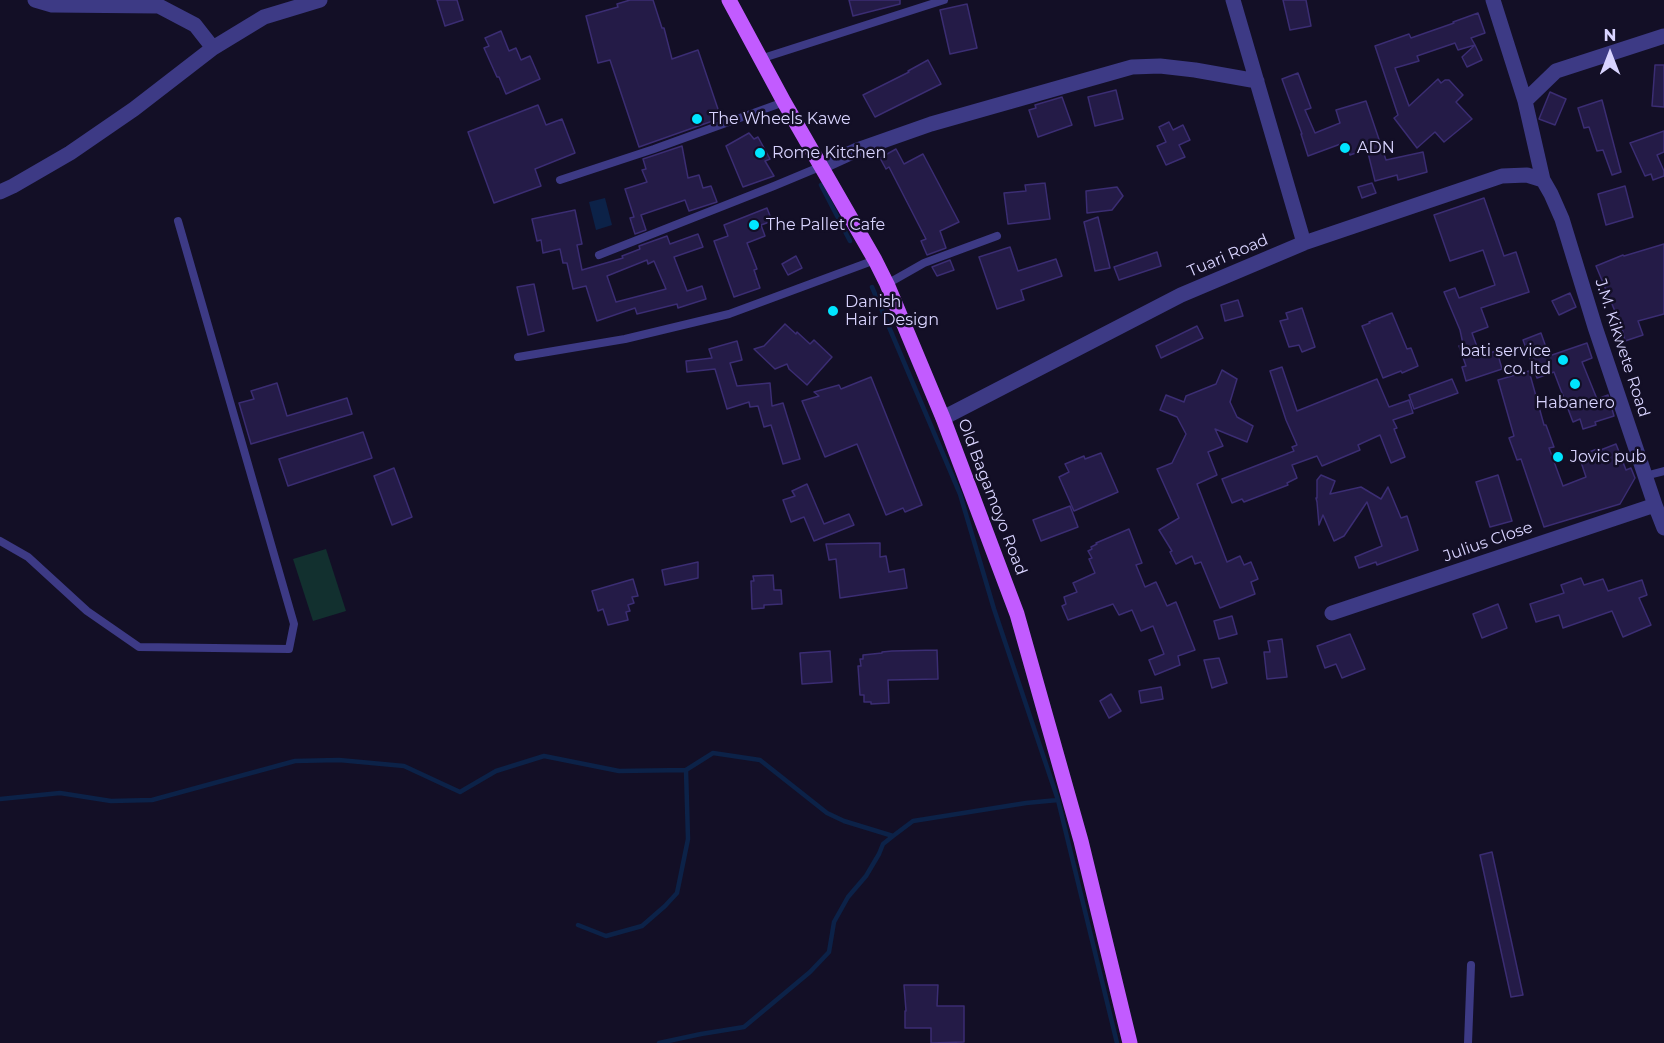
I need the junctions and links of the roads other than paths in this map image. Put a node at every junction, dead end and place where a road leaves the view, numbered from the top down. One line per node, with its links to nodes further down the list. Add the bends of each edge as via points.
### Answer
1 (35, 0): 8 (street, via 52,5 159,6 195,25)
2 (320, 0): 8 (street, via 264,16)
3 (729, 0): 9 (main road, Old Bagamoyo Road)
4 (944, 0): 9 (lane)
5 (1233, 0): 10 (street)
6 (1492, 0): 11 (street, J.M. Kikwete Road)
7 (1664, 36): 11 (street, via 1556,71)
8 (213, 48): 16 (street, via 70,153)
9 (760, 59): 12 (main road, Old Bagamoyo Road)
10 (1257, 81): 13 (street, via 1160,66 1132,67 931,124); 19 (street)
11 (1525, 101): 15 (street, J.M. Kikwete Road)
12 (784, 102): 13 (main road, Old Bagamoyo Road); 14 (lane)
13 (822, 166): 20 (lane); 21 (main road, Old Bagamoyo Road)
14 (560, 180)
15 (1543, 180): 19 (street, Tuari Road, via 1527,175 1502,176); 26 (street, J.M. Kikwete Road, via 1562,219)
16 (0, 192)
17 (178, 221): 29 (lane, via 294,624 289,649 139,647 87,611 28,557)
18 (997, 236): 22 (lane, via 924,263)
19 (1304, 243): 24 (street, Tuari Road, via 1181,295)
20 (599, 255)
21 (875, 260): 22 (main road, Old Bagamoyo Road); 23 (lane, via 729,314 626,339)
22 (887, 284): 24 (main road, Old Bagamoyo Road)
23 (518, 357)
24 (943, 418): 32 (main road, Old Bagamoyo Road, via 1017,614 1081,841)
25 (1664, 471): 26 (lane)
26 (1645, 476): 27 (street, J.M. Kikwete Road)
27 (1655, 505): 28 (street, J.M. Kikwete Road); 30 (street, Julius Close)
28 (1664, 528)
29 (0, 542)
30 (1332, 613)
31 (1471, 965): 33 (lane)
32 (1130, 1043)
33 (1468, 1043)

